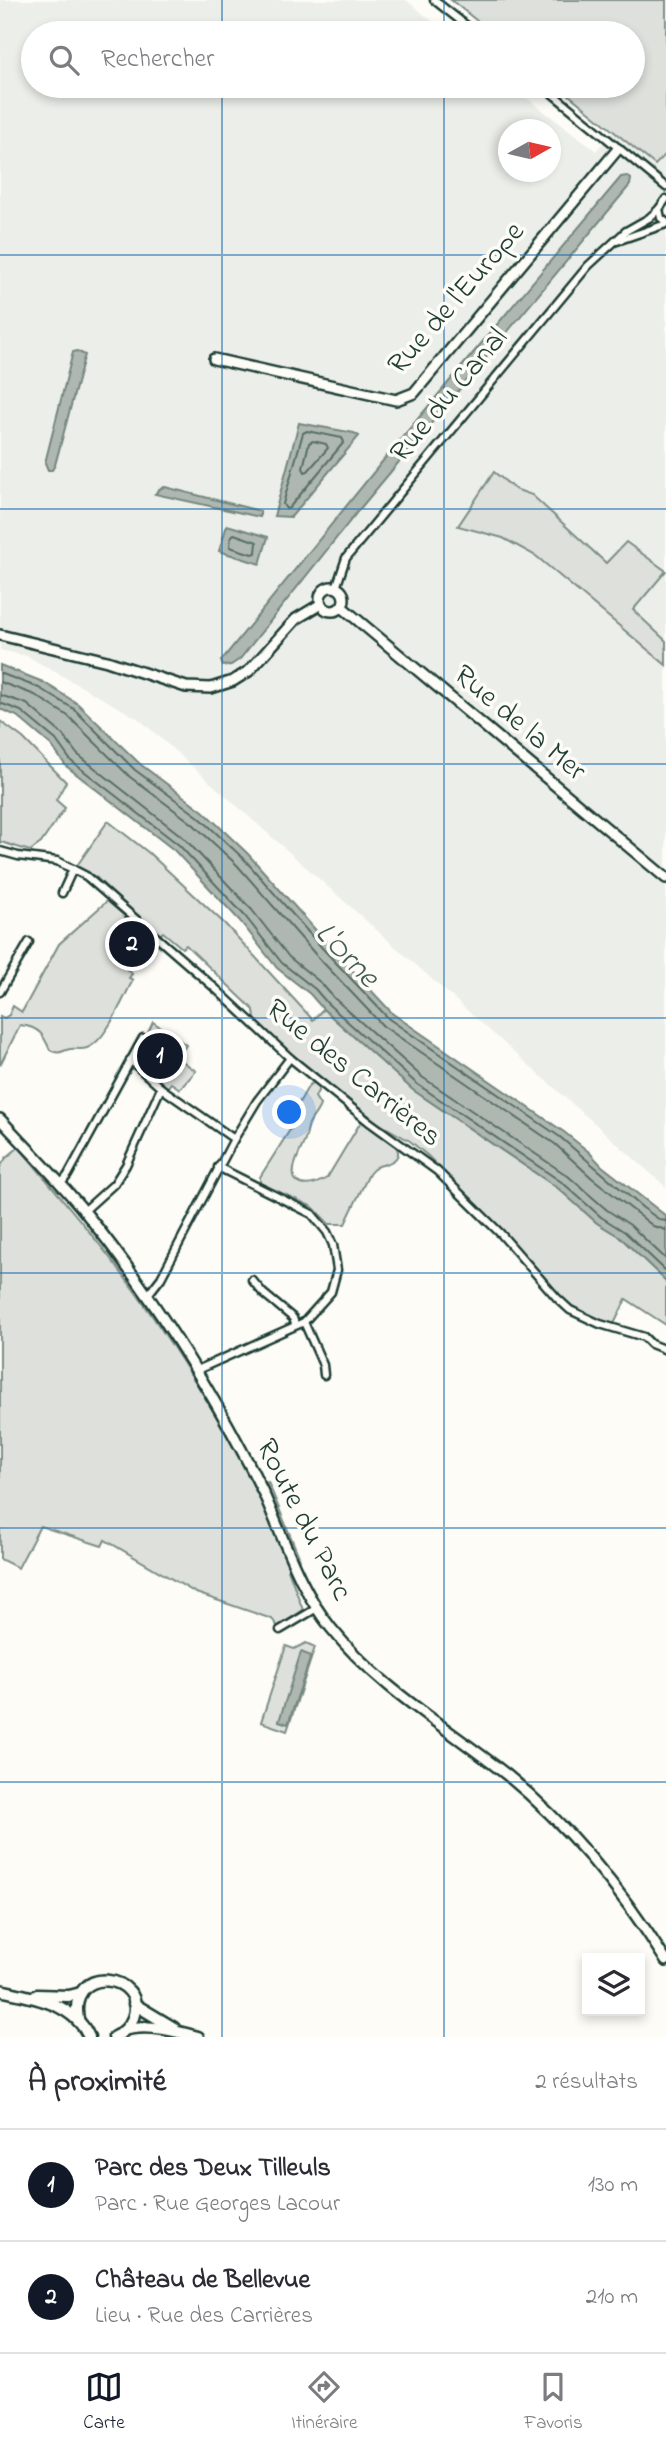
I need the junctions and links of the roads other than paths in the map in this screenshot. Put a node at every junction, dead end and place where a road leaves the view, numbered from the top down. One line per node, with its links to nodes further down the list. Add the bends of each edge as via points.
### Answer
1 (434, 0): 2 (street)
2 (461, 21)
3 (557, 98): 4 (street)
4 (618, 149): 5 (street); 11 (street, Rue de l'Europe, via 414,393 396,400)
5 (656, 180): 6 (street); 7 (street)
6 (666, 187)
7 (664, 200): 8 (street)
8 (659, 209): 9 (street, Rue du Canal); 10 (street, Rue du Canal)
9 (666, 223): 10 (street, Rue du Canal)
10 (612, 243): 12 (street, Rue du Canal, via 587,266 346,558)
11 (214, 359)
12 (336, 587): 13 (street, via 322,593); 14 (street, via 344,596)
13 (321, 604): 14 (street, via 331,611); 15 (street, via 296,619 249,671 205,689)
14 (342, 607): 18 (street, Rue de la Mer)
15 (0, 635)
16 (0, 851): 17 (street, Rue des Carrières, via 57,861)
17 (74, 869): 19 (street); 23 (street, Rue des Carrières, via 106,891)
18 (666, 878)
19 (62, 893)
20 (29, 942): 21 (street)
21 (0, 992)
22 (143, 1038): 24 (street)
23 (290, 1058): 27 (street); 35 (street, Rue des Carrières, via 437,1171 570,1310 644,1337)
24 (130, 1060): 25 (street); 29 (street)
25 (161, 1088): 27 (street); 30 (street, via 126,1165 114,1184)
26 (0, 1119): 29 (street, Route du Parc)
27 (233, 1139): 28 (street)
28 (218, 1167): 32 (street, via 161,1278); 33 (street, via 312,1213 327,1232 336,1258 336,1280 324,1302)
29 (60, 1185): 30 (street, Route du Parc)
30 (84, 1211): 32 (street, Route du Parc)
31 (252, 1280): 34 (street)
32 (146, 1296): 36 (street, Route du Parc)
33 (304, 1322): 34 (street); 37 (street)
34 (295, 1324): 36 (street)
35 (666, 1350)
36 (195, 1371): 38 (street, Route du Parc, via 241,1450)
37 (324, 1375)
38 (317, 1608): 39 (street); 40 (street, Route du Parc, via 381,1680 507,1775 554,1818 608,1879)
39 (280, 1630)
40 (666, 1961)
41 (0, 1990): 42 (main road)
42 (12, 1993): 43 (main road); 45 (main road, via 65,2009)
43 (81, 1993): 44 (main road, via 94,1982 111,1980 127,1989); 45 (main road)
44 (134, 2004): 46 (main road); 48 (main road)
45 (78, 2019): 47 (main road)
46 (127, 2029): 48 (main road, via 154,2028); 49 (main road)
47 (91, 2035)
48 (192, 2036)
49 (115, 2037)

